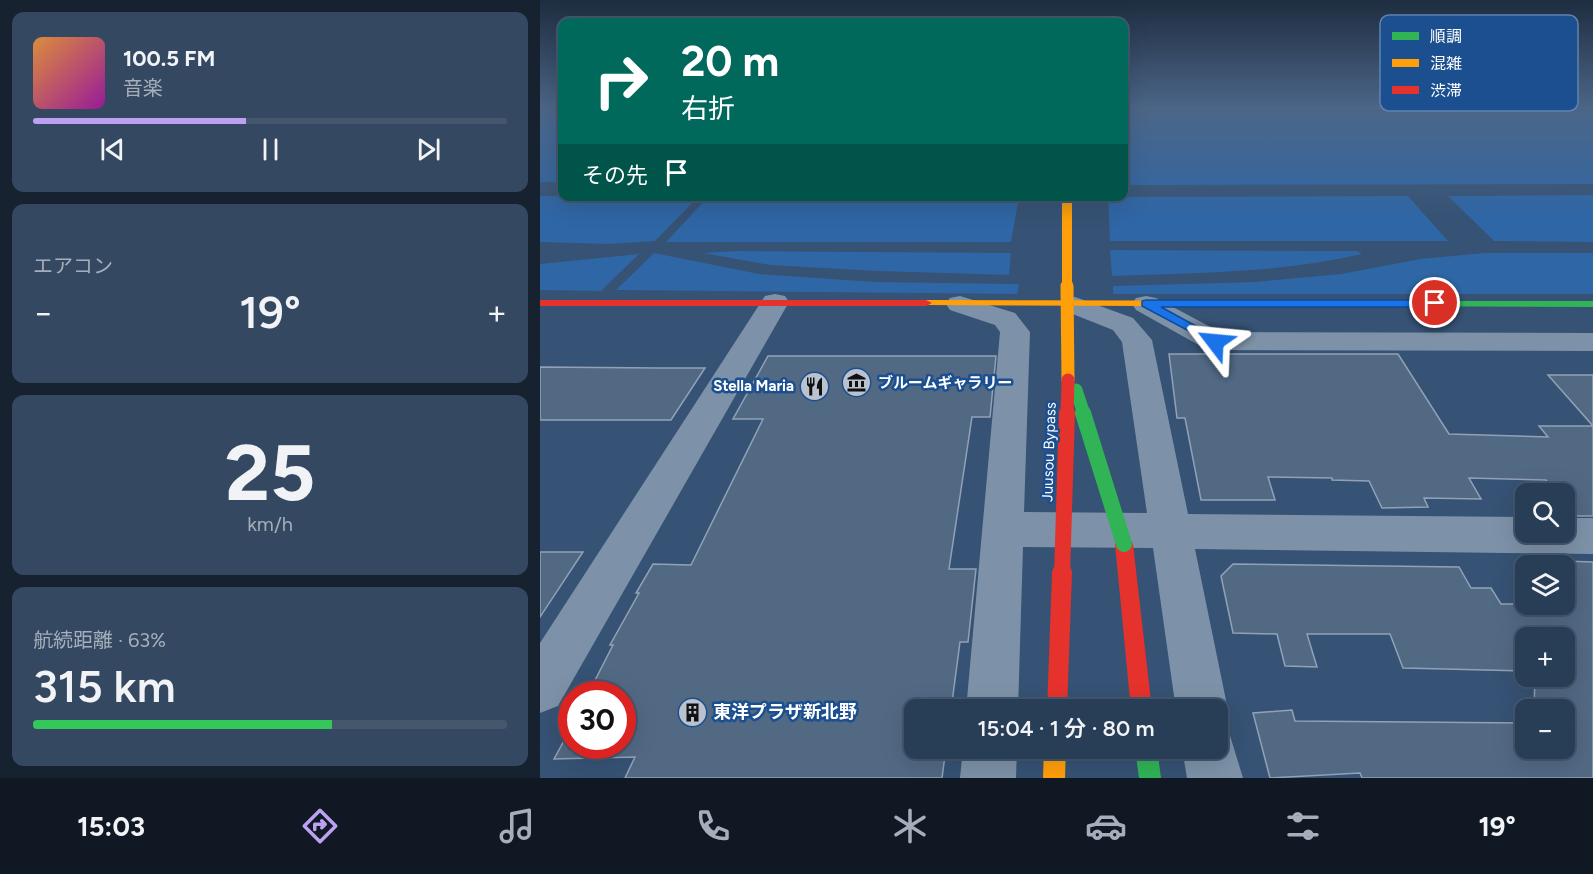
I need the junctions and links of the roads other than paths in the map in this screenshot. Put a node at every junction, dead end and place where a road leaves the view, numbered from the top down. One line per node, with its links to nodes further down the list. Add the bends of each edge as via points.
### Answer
1 (1067, 201): 9 (main road, Juusou Bypass, bridge)
2 (540, 303): 3 (main road)
3 (776, 303): 4 (main road); 13 (street)
4 (960, 304): 7 (main road); 10 (street, via 1005,319 1015,332)
5 (1146, 304): 6 (main road); 7 (main road); 8 (street, via 1215,342)
6 (1593, 304)
7 (1075, 305): 11 (street, via 1123,324 1137,340)
8 (1593, 342)
9 (1069, 365): 15 (main road, Juusou Bypass, bridge); 16 (main road, bridge, via 1124,544)
10 (1003, 530): 11 (street); 14 (street)
11 (1169, 531): 12 (street); 17 (street)
12 (1593, 536)
13 (540, 688)
14 (993, 699)
15 (1057, 699)
16 (1141, 699)
17 (1200, 699)
18 (989, 759): 22 (street)
19 (1055, 759): 23 (main road)
20 (1147, 759): 24 (main road)
21 (1211, 759): 25 (street)
22 (988, 778)
23 (1054, 778)
24 (1150, 778)
25 (1215, 778)

